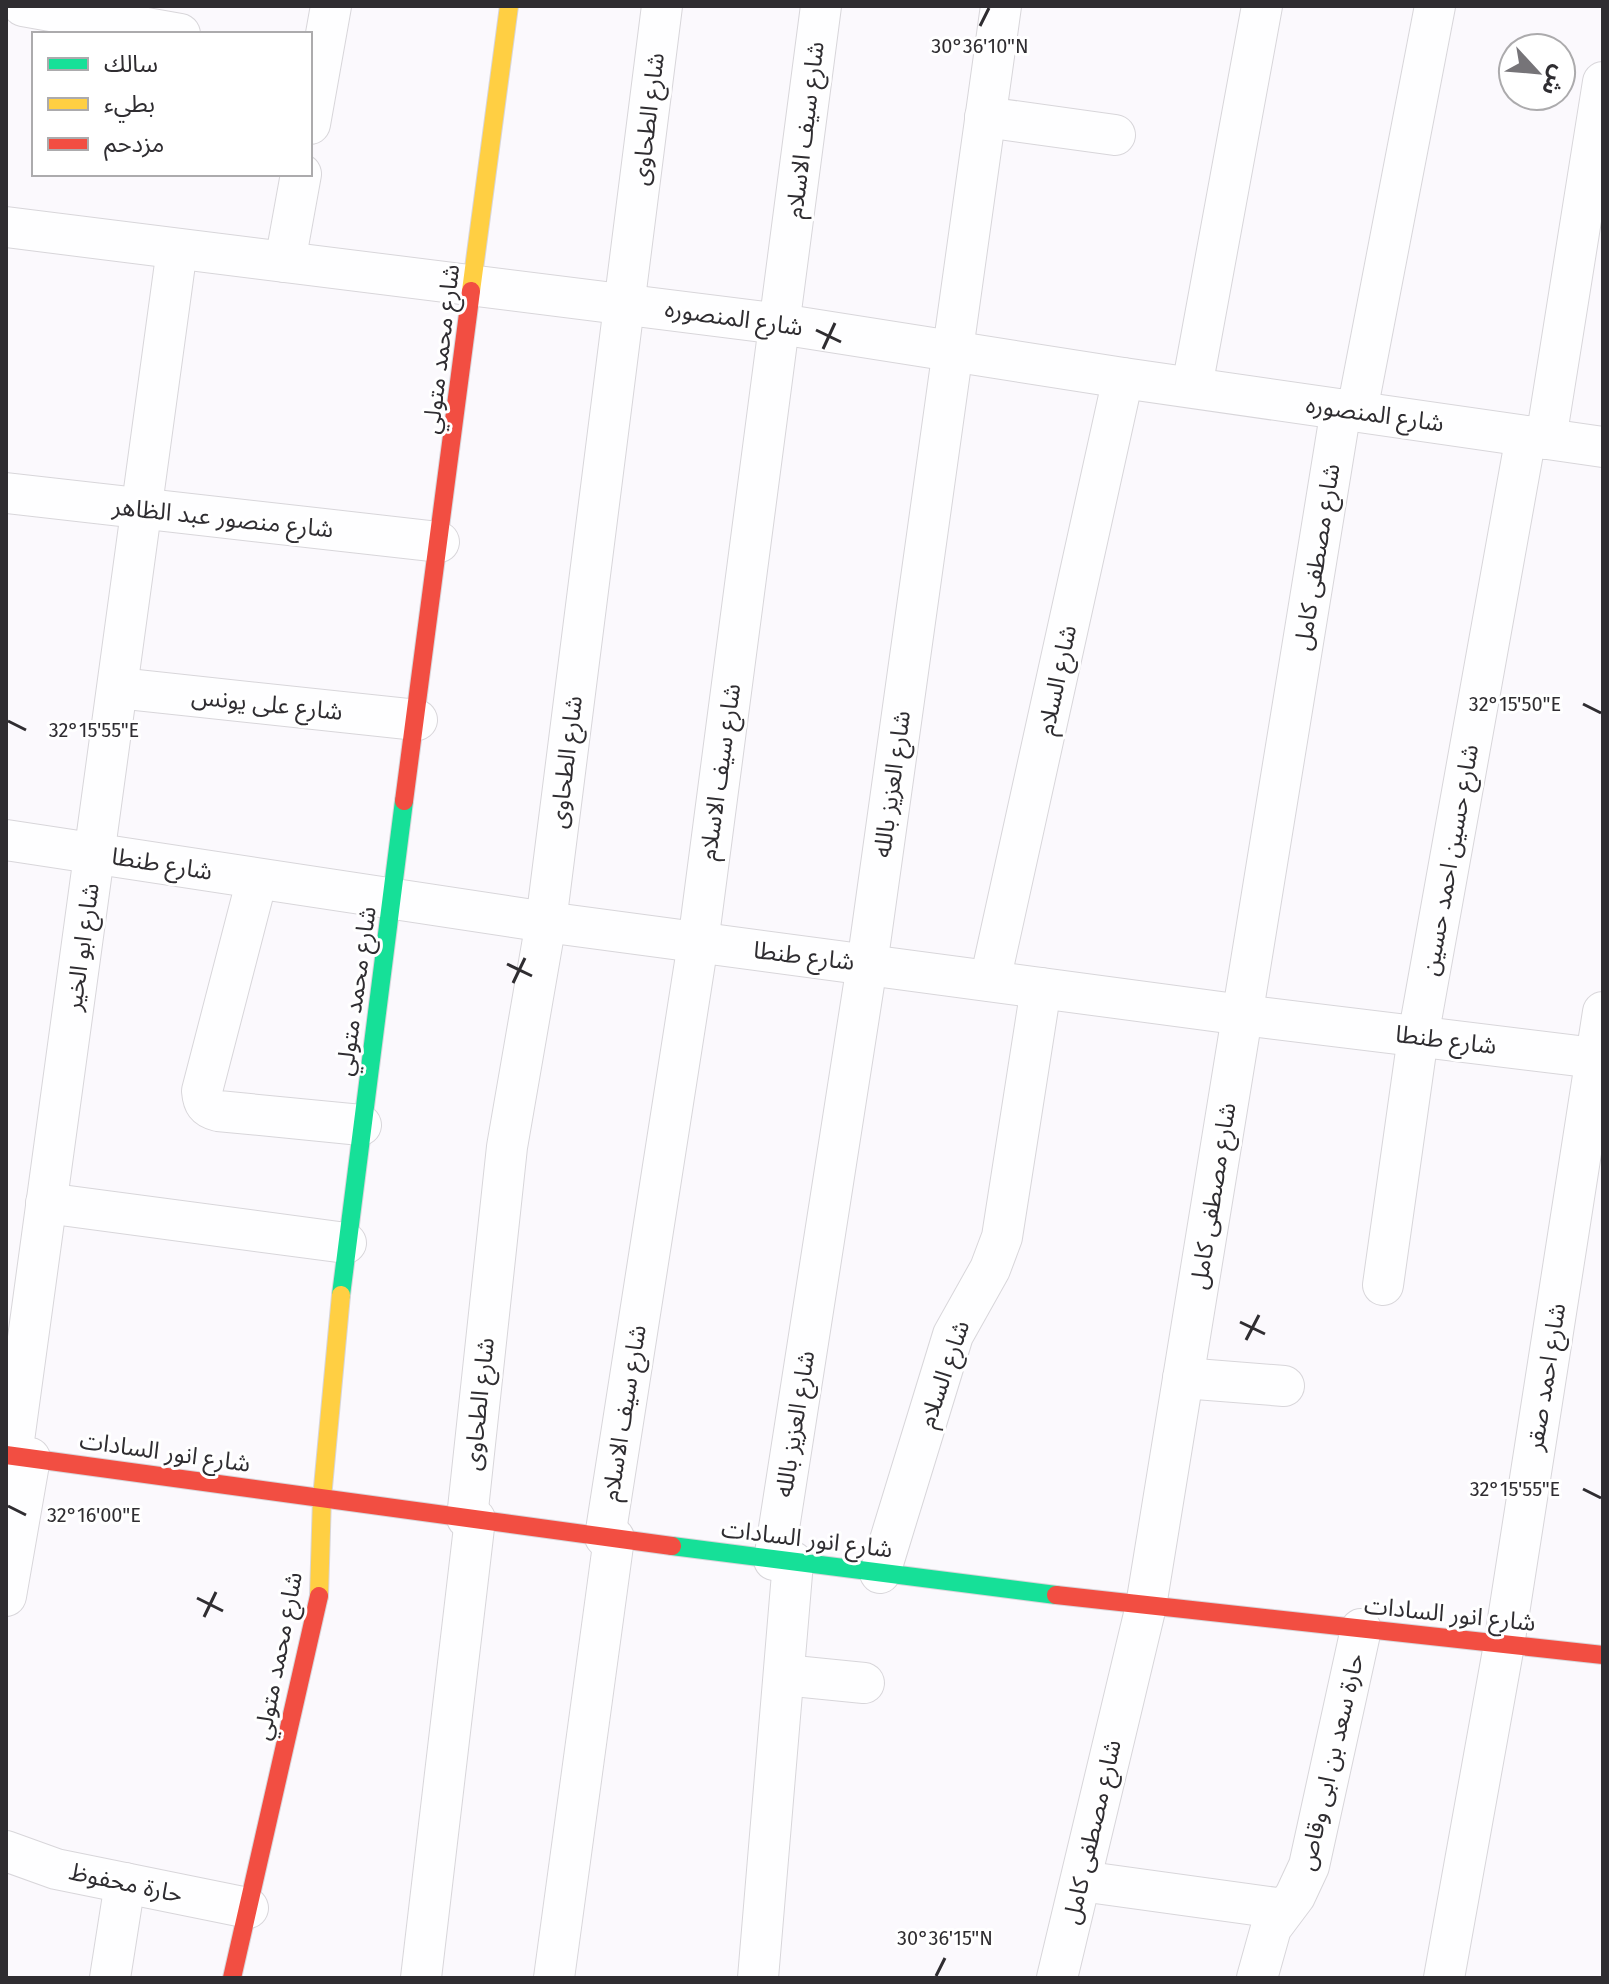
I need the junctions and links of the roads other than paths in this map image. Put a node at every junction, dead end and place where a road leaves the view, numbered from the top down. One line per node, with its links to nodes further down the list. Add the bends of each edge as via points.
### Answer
1 (23, 6): 9 (street)
2 (331, 6): 11 (street)
3 (509, 6): 18 (street, شارع محمد متولي)
4 (662, 6): 19 (street, شارع الطحاوى)
5 (821, 6): 20 (street, شارع سيف الاسلام)
6 (1001, 6): 12 (street, شارع العزيز بالله)
7 (1262, 6): 23 (street)
8 (1435, 6): 24 (street, شارع مصطفى كامل)
9 (169, 32)
10 (1603, 82): 25 (street, شارع حسين احمد حسين)
11 (312, 113)
12 (985, 117): 13 (street); 21 (street, شارع العزيز بالله)
13 (1115, 135)
14 (301, 176): 17 (street)
15 (6, 227): 16 (street, شارع المنصوره)
16 (177, 249): 17 (street, شارع المنصوره); 28 (street, شارع ابو الخير)
17 (285, 262): 18 (street, شارع المنصوره)
18 (473, 285): 19 (street, شارع المنصوره); 29 (street, شارع محمد متولي)
19 (624, 304): 20 (street, شارع المنصوره); 36 (street, شارع الطحاوى)
20 (780, 324): 21 (street, شارع المنصوره); 37 (street, شارع سيف الاسلام)
21 (952, 350): 22 (street, شارع المنصوره); 38 (street, شارع العزيز بالله)
22 (1123, 378): 23 (street, شارع المنصوره); 39 (street, شارع السلام)
23 (1192, 387): 24 (street, شارع المنصوره)
24 (1349, 410): 25 (street, شارع المنصوره); 42 (street, شارع مصطفى كامل)
25 (1536, 438): 26 (street, شارع المنصوره); 43 (street, شارع حسين احمد حسين)
26 (1603, 447)
27 (6, 493): 28 (street, شارع منصور عبد الظاهر)
28 (141, 509): 29 (street, شارع منصور عبد الظاهر); 30 (street, شارع ابو الخير)
29 (439, 542): 31 (street, شارع محمد متولي)
30 (118, 688): 31 (street, شارع على يونس); 33 (street, شارع ابو الخير)
31 (417, 720): 35 (street, شارع محمد متولي)
32 (6, 840): 33 (street, شارع طنطا)
33 (95, 854): 34 (street, شارع طنطا); 46 (street, شارع ابو الخير)
34 (257, 879): 35 (street, شارع طنطا); 45 (street, via 203,1101 218,1111)
35 (393, 899): 36 (street, شارع طنطا); 45 (street, شارع محمد متولي)
36 (546, 922): 37 (street, شارع طنطا); 53 (street, شارع الطحاوى, via 507,1147)
37 (698, 943): 38 (street, شارع طنطا); 54 (street, شارع سيف الاسلام)
38 (867, 965): 39 (street, شارع طنطا); 55 (street, شارع العزيز بالله)
39 (990, 981): 40 (street, شارع طنطا)
40 (1041, 988): 42 (street, شارع طنطا); 56 (street, شارع السلام, via 1002,1237 953,1335)
41 (1603, 1012): 44 (street, شارع احمد صقر)
42 (1243, 1015): 43 (street, شارع طنطا); 49 (street, شارع مصطفى كامل)
43 (1418, 1037): 44 (street, شارع طنطا); 48 (street, شارع حسين احمد حسين)
44 (1600, 1059): 60 (street, شارع احمد صقر)
45 (361, 1125): 47 (street, شارع محمد متولي)
46 (46, 1203): 47 (street); 51 (street, شارع ابو الخير)
47 (346, 1243): 52 (street, شارع محمد متولي)
48 (1383, 1285)
49 (1183, 1378): 50 (street); 58 (street, شارع مصطفى كامل)
50 (1284, 1386)
51 (16, 1456): 52 (street, شارع انور السادات); 57 (street, شارع ابو الخير)
52 (322, 1498): 53 (street, شارع انور السادات); 67 (street, شارع محمد متولي, via 319,1597)
53 (471, 1518): 54 (street, شارع انور السادات); 71 (street, شارع الطحاوى)
54 (610, 1537): 55 (street, شارع انور السادات); 72 (street, شارع سيف الاسلام)
55 (784, 1561): 56 (street, شارع انور السادات); 62 (street)
56 (880, 1573): 58 (street, شارع انور السادات)
57 (6, 1596)
58 (1146, 1606): 59 (street, شارع انور السادات); 65 (street, شارع مصطفى كامل)
59 (1361, 1629): 60 (street, شارع انور السادات); 68 (street, حارة سعد بن ابى وقاص, via 1309,1866)
60 (1504, 1645): 61 (street, شارع انور السادات); 76 (street, شارع احمد صقر)
61 (1603, 1655)
62 (784, 1675): 63 (street); 73 (street)
63 (864, 1683)
64 (6, 1851): 66 (street, حارة محفوظ, via 56,1869)
65 (1081, 1881): 68 (street); 74 (street, شارع مصطفى كامل)
66 (125, 1883): 67 (street, حارة محفوظ); 69 (street)
67 (248, 1908): 70 (street, شارع محمد متولي)
68 (1284, 1909): 75 (street, حارة سعد بن ابى وقاص, via 1271,1928)
69 (110, 1978)
70 (232, 1978)
71 (421, 1978)
72 (554, 1978)
73 (758, 1978)
74 (1057, 1978)
75 (1257, 1978)
76 (1444, 1978)

